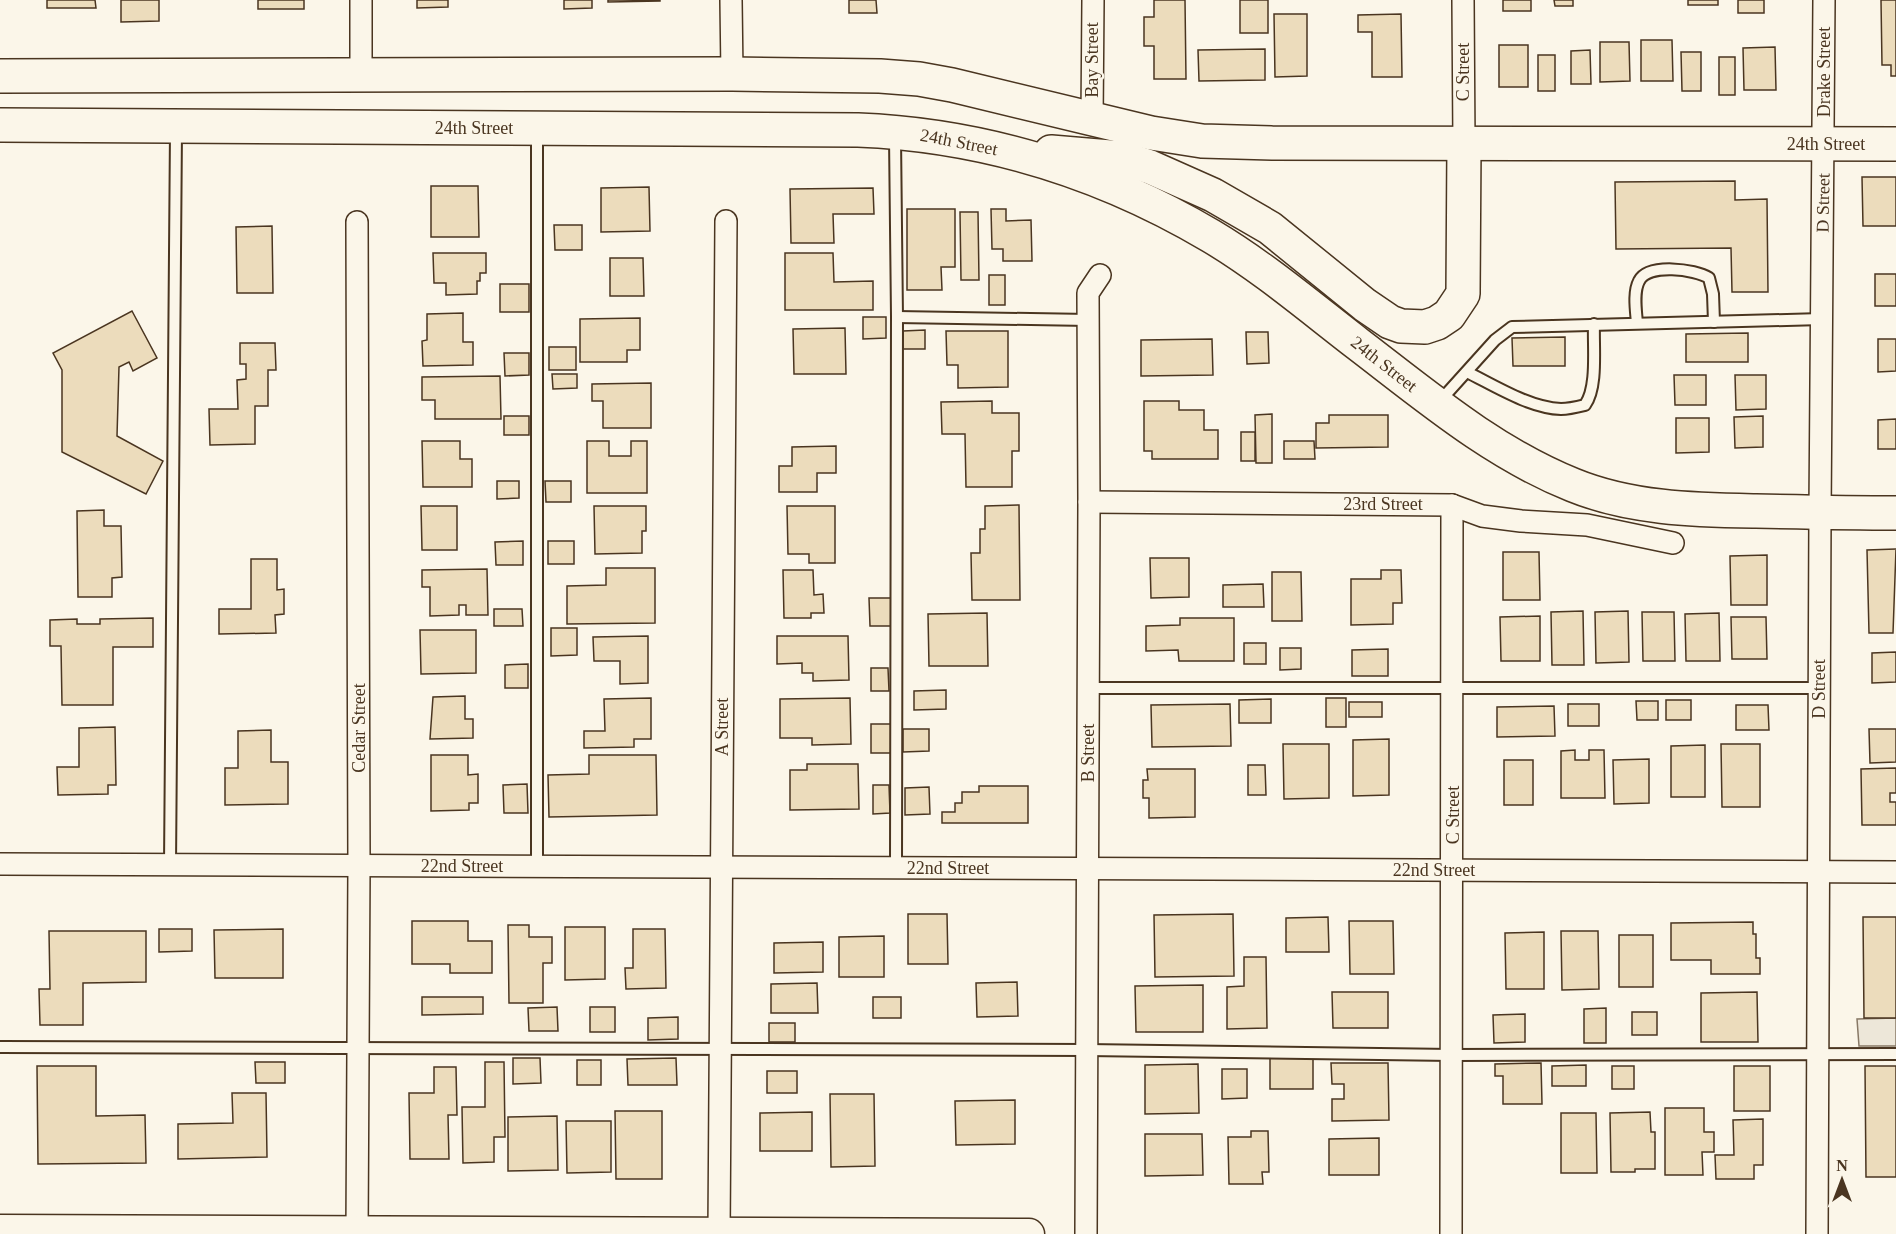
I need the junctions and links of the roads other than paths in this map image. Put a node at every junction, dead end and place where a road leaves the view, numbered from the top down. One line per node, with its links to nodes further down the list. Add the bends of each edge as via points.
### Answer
1 (361, 0): 8 (street)
2 (731, 0): 6 (street)
3 (1093, 0): 9 (street, Bay Street)
4 (1463, 0): 14 (street, C Street)
5 (1824, 0): 15 (street, Drake Street)
6 (732, 74): 8 (main road, 24th Street); 9 (main road, 24th Street, via 919,79)
7 (0, 76): 8 (main road, 24th Street)
8 (361, 76)
9 (1092, 120): 14 (main road, 24th Street, via 1202,141)
10 (0, 125): 11 (main road, 24th Street)
11 (176, 126): 12 (main road, 24th Street); 38 (lane)
12 (537, 128): 13 (main road, 24th Street); 40 (lane)
13 (895, 131): 17 (main road, 24th Street); 21 (lane)
14 (1464, 144): 15 (main road, 24th Street); 17 (main road, via 1463,294 1449,315 1425,327 1390,322 1270,228 1213,195 1150,167 1108,156)
15 (1824, 144): 16 (main road, 24th Street); 22 (street, D Street)
16 (1896, 144)
17 (1002, 149): 28 (main road, 24th Street, via 1094,178 1156,205 1212,237)
18 (726, 221): 41 (street, A Street)
19 (357, 222): 39 (street, Cedar Street)
20 (1100, 275): 23 (street, B Street, via 1088,293)
21 (897, 317): 23 (lane); 42 (lane)
22 (1822, 319): 24 (lane); 31 (street, D Street)
23 (1089, 320): 29 (street, B Street)
24 (1714, 322): 25 (lane); 25 (lane, via 1709,278 1694,272 1662,270 1649,272 1639,280)
25 (1637, 323): 26 (lane)
26 (1593, 324): 27 (lane, via 1512,327); 27 (lane, via 1592,387 1585,405 1546,407)
27 (1467, 372): 28 (lane)
28 (1437, 404): 31 (main road, 24th Street, via 1535,469 1576,487 1694,510)
29 (1089, 502): 30 (street, 23rd Street); 34 (street, B Street)
30 (1452, 505): 33 (street, 23rd Street, via 1482,516 1587,525); 35 (street, C Street)
31 (1820, 513): 32 (main road); 36 (street, D Street)
32 (1896, 513)
33 (1673, 543)
34 (1089, 688): 35 (lane); 43 (street, B Street)
35 (1453, 688): 36 (lane); 44 (street, C Street)
36 (1819, 688): 45 (street, D Street)
37 (0, 864): 38 (street, 22nd Street)
38 (170, 865): 39 (street, 22nd Street)
39 (359, 866): 40 (street, 22nd Street); 48 (street, Cedar Street)
40 (537, 866): 41 (street, 22nd Street)
41 (721, 867): 42 (street, 22nd Street); 49 (street, A Street)
42 (896, 868): 43 (street, 22nd Street)
43 (1088, 869): 44 (street, 22nd Street); 50 (street, B Street)
44 (1453, 870): 45 (street, 22nd Street); 51 (street, C Street)
45 (1819, 871): 46 (street, 22nd Street); 52 (street, D Street)
46 (1896, 872)
47 (0, 1047): 48 (lane)
48 (358, 1047): 49 (lane); 55 (street, Cedar Street)
49 (720, 1048): 50 (lane); 56 (street, A Street)
50 (1087, 1050): 51 (lane); 58 (street, B Street)
51 (1452, 1054): 52 (lane); 59 (street, C Street)
52 (1818, 1054): 53 (lane); 60 (street, D Street)
53 (1896, 1054)
54 (0, 1230): 55 (street)
55 (357, 1233): 56 (street)
56 (719, 1233): 57 (street)
57 (1029, 1234)
58 (1086, 1234)
59 (1451, 1234)
60 (1817, 1234)

